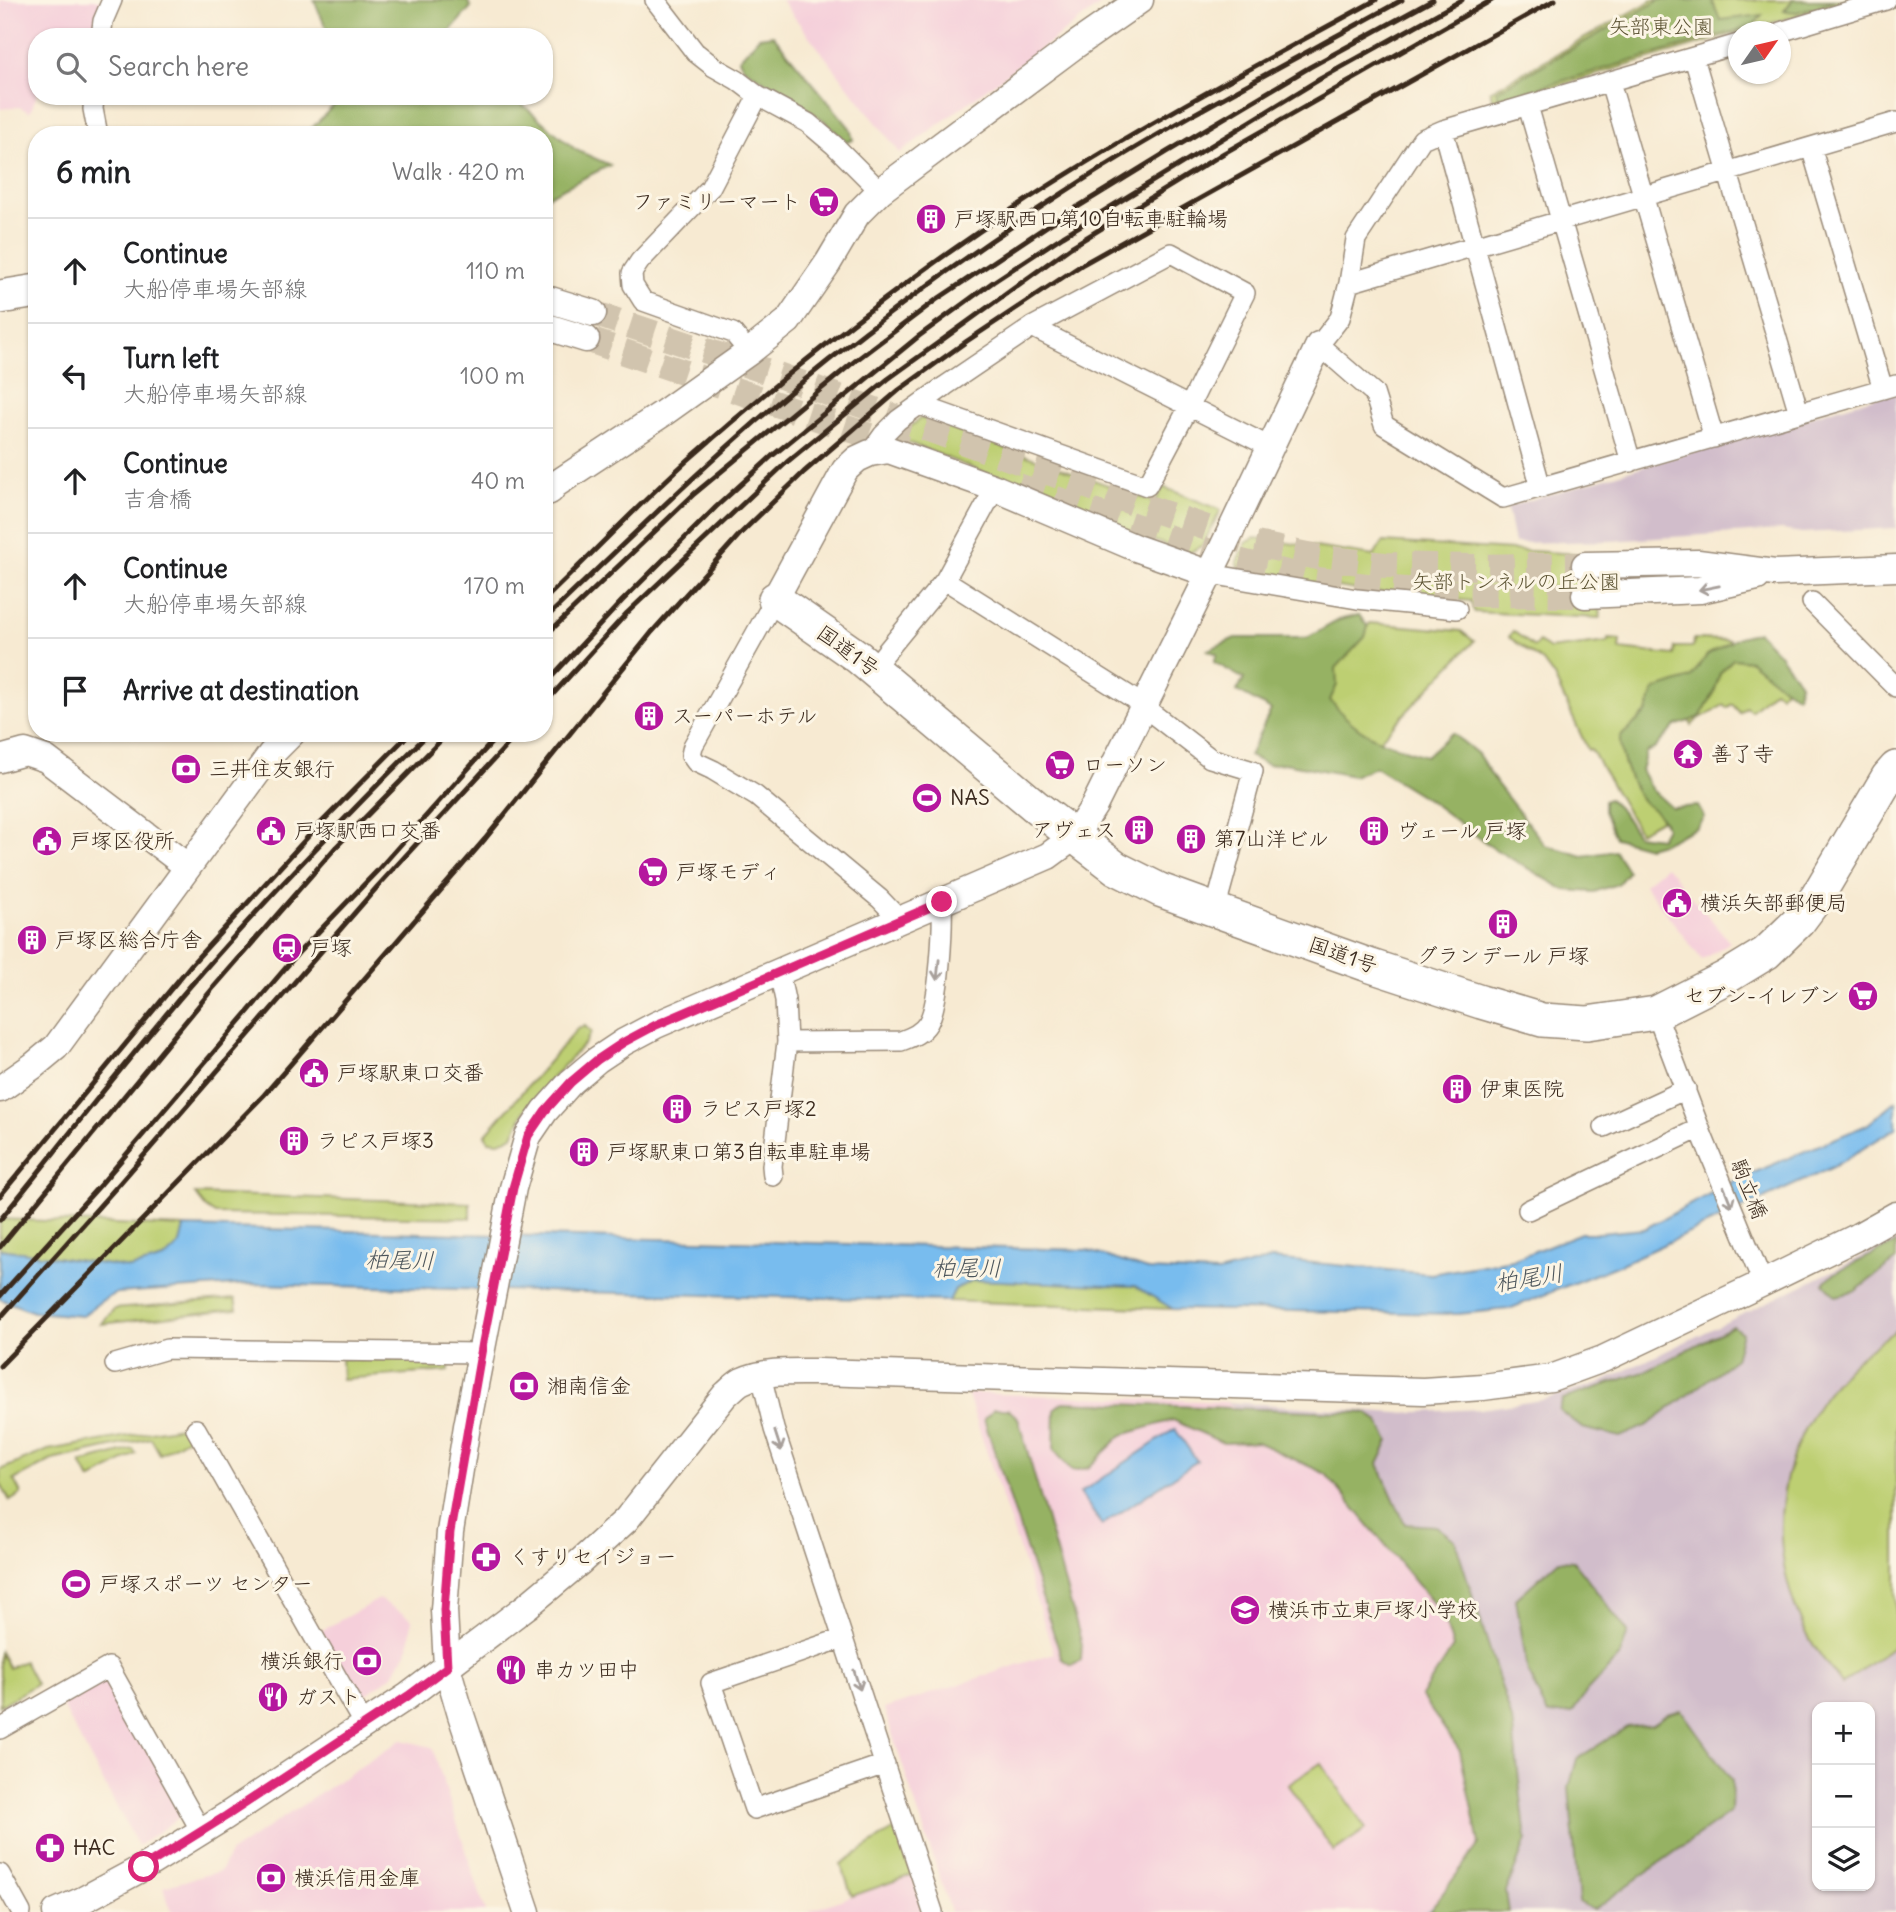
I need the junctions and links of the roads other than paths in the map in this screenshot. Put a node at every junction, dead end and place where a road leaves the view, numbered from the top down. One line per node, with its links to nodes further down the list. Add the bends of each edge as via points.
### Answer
1 (112, 0): 5 (street)
2 (655, 0): 10 (street, via 695,52)
3 (1140, 0): 18 (street)
4 (1886, 0): 6 (street)
5 (102, 28)
6 (1791, 29)
7 (1728, 47): 8 (street)
8 (1695, 58): 9 (street); 17 (street)
9 (1610, 82): 12 (street); 19 (street)
10 (758, 96): 18 (street, via 808,123); 31 (street, via 710,188 632,273 643,301 733,333)
11 (93, 105): 14 (street)
12 (1528, 106): 15 (street); 20 (street)
13 (1896, 122): 16 (street)
14 (96, 126)
15 (1443, 130): 21 (street); 22 (street, via 1422,139 1356,240)
16 (1811, 147): 17 (street); 32 (street)
17 (1728, 172): 19 (street); 35 (street)
18 (880, 191): 31 (street, via 856,214 788,321)
19 (1643, 196): 20 (street); 36 (street)
20 (1561, 220): 21 (street); 39 (street)
21 (1475, 246): 22 (street); 42 (street)
22 (1349, 283): 30 (street, via 1340,318)
23 (28, 293): 24 (highway)
24 (0, 297)
25 (553, 301): 26 (street)
26 (593, 313)
27 (1032, 327): 33 (street); 34 (street); 34 (street, via 1171,253 1245,293)
28 (553, 329): 29 (street)
29 (586, 340)
30 (1319, 345): 37 (street); 42 (street, via 1374,393 1384,425 1503,498)
31 (749, 352): 40 (street)
32 (1889, 387): 35 (street)
33 (920, 405): 34 (street, via 1147,486); 38 (street, via 898,420)
34 (1190, 405): 37 (street)
35 (1799, 413): 36 (street)
36 (1714, 438): 39 (street)
37 (1270, 447): 45 (street)
38 (870, 453): 41 (street, via 889,450); 49 (street, via 845,470)
39 (1632, 463): 42 (street)
40 (553, 484)
41 (995, 488): 45 (street, via 1136,548); 47 (street)
42 (1541, 488)
43 (1585, 565): 46 (street, via 1698,563)
44 (1896, 568): 46 (street)
45 (1210, 573): 51 (street, via 1357,599); 54 (street)
46 (1775, 573): 48 (street, one-way to 48, via 1700,590)
47 (945, 580): 52 (street); 54 (street)
48 (1585, 595)
49 (775, 599): 52 (highway, 国道1号); 62 (street, via 691,755 756,796)
50 (1812, 602): 53 (street)
51 (1457, 609)
52 (873, 668): 58 (highway, 国道1号)
53 (1896, 687)
54 (1143, 706): 58 (street, via 1094,806); 61 (street, via 1210,758 1252,771)
55 (283, 742): 59 (street)
56 (0, 759): 59 (street, via 25,752 46,759)
57 (1896, 768): 64 (highway, 国道1号, via 1799,921 1766,953)
58 (1074, 836): 60 (street, via 1048,856); 61 (highway, 国道1号, via 1116,868)
59 (188, 867): 66 (street, via 56,1047)
60 (942, 902): 62 (street); 65 (street, one-way to 65, via 934,1012 916,1035 901,1041)
61 (1215, 910): 64 (highway, 国道1号, via 1542,1020 1587,1023)
62 (900, 920): 63 (street)
63 (779, 972): 65 (street); 74 (street, via 624,1042 571,1082 545,1111 528,1136 513,1188)
64 (1656, 1013): 67 (street, 駒立橋)
65 (787, 1042): 70 (street)
66 (0, 1089)
67 (1686, 1089): 68 (street); 69 (street, 駒立橋)
68 (1604, 1126)
69 (1701, 1132): 71 (street); 73 (street, 駒立橋, one-way to 73)
70 (773, 1176)
71 (1528, 1210)
72 (1896, 1215): 73 (street)
73 (1763, 1283): 76 (street, via 1603,1359 1551,1378 1483,1387 1423,1391 819,1371)
74 (482, 1348): 75 (street, via 167,1349); 79 (street, via 450,1532 444,1610)
75 (115, 1364)
76 (761, 1375): 78 (street, one-way to 78, via 774,1429); 79 (street, via 740,1382 725,1395 626,1520 582,1562)
77 (196, 1429): 80 (street)
78 (843, 1638): 82 (street, one-way to 82); 82 (street, via 711,1684 754,1808)
79 (447, 1667): 80 (street); 87 (street)
80 (364, 1725): 83 (street)
81 (0, 1729): 83 (street, via 109,1667)
82 (885, 1764): 88 (street)
83 (201, 1831): 86 (street)
84 (0, 1874): 85 (street)
85 (21, 1912)
86 (56, 1912)
87 (527, 1912)
88 (933, 1912)

